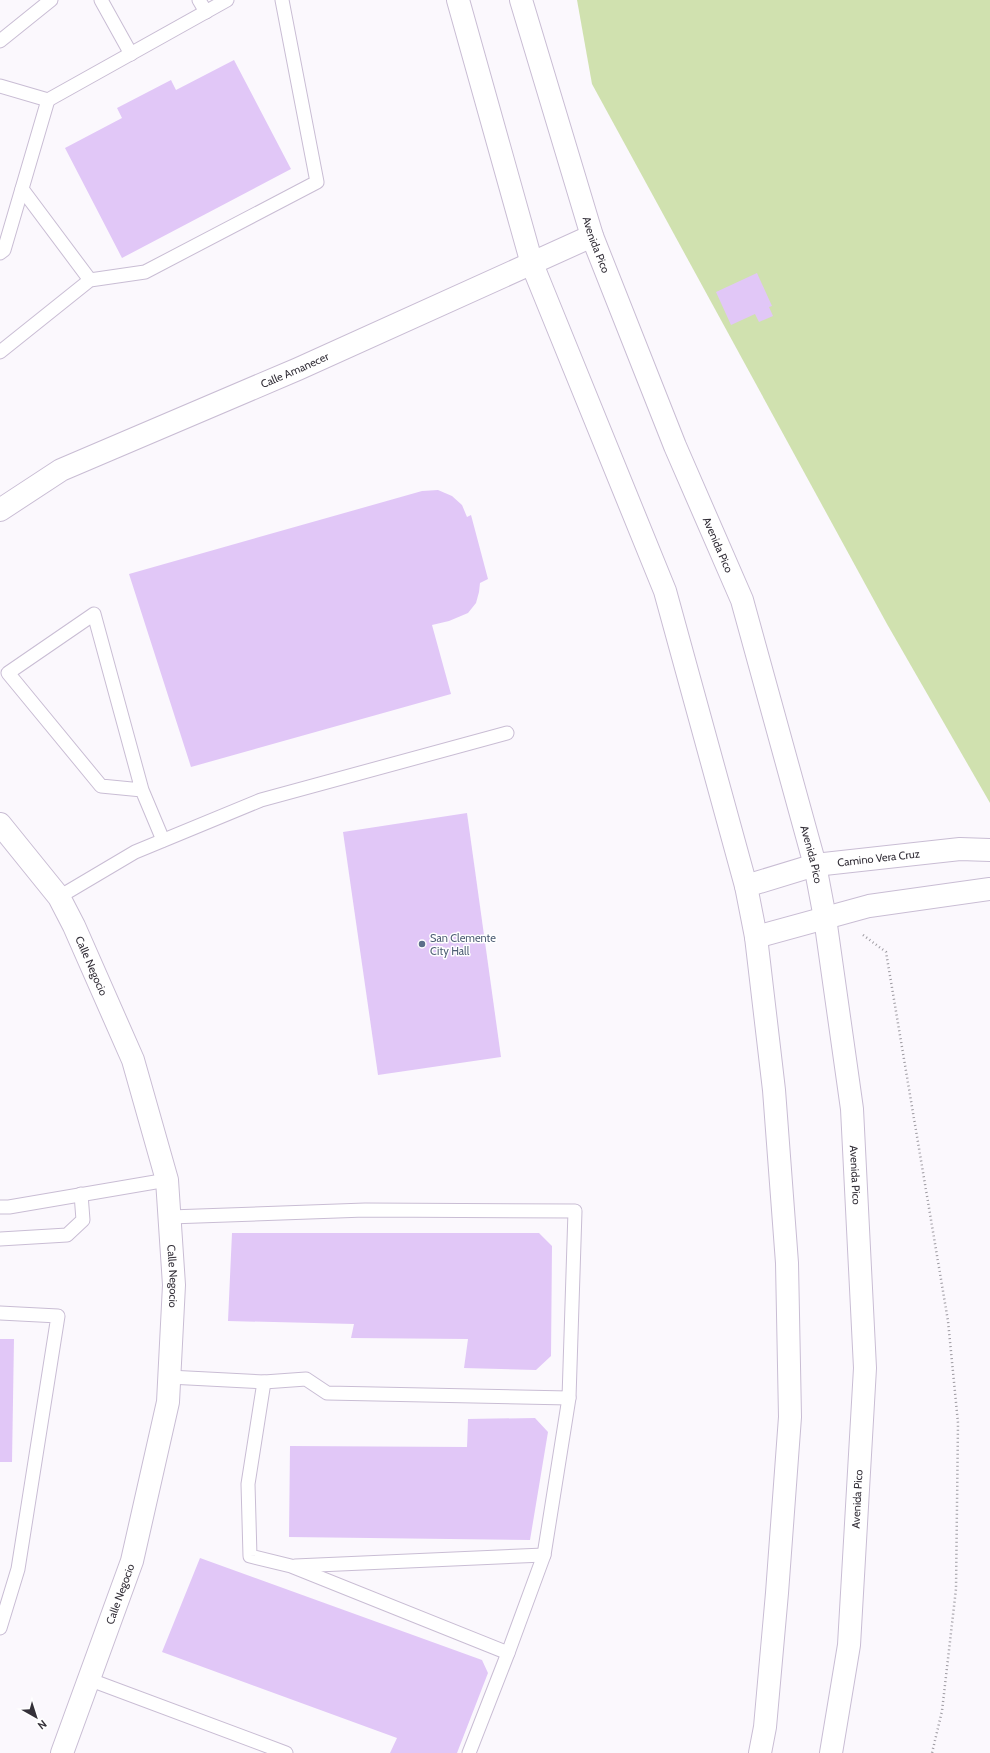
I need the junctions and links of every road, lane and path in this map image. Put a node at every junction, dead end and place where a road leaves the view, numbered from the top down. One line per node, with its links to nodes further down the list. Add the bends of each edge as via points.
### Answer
1 (51, 0): 9 (lane)
2 (101, 0): 10 (lane)
3 (200, 0): 8 (lane)
4 (227, 0): 8 (lane)
5 (282, 0): 17 (lane, via 317,182 145,272)
6 (458, 0): 16 (main road)
7 (521, 0): 14 (main road, Avenida Pico)
8 (206, 12): 10 (lane)
9 (0, 41)
10 (131, 54): 12 (lane)
11 (0, 86): 12 (lane)
12 (48, 100): 13 (lane)
13 (22, 189): 15 (lane, via 4,250); 17 (lane)
14 (592, 236): 16 (main road, Calle Amanecer); 25 (main road, Avenida Pico, via 675,446 742,600)
15 (0, 253)
16 (532, 264): 19 (main road, Calle Amanecer, via 305,366 61,470); 26 (main road, via 665,591)
17 (90, 280): 18 (lane)
18 (0, 352)
19 (0, 510)
20 (507, 734): 23 (lane, via 261,800)
21 (142, 790): 21 (lane, via 117,698 94,614 8,673 101,786); 23 (lane)
22 (0, 824): 28 (main road, Calle Negocio)
23 (164, 840): 28 (lane, via 136,852)
24 (990, 850): 25 (main road, Camino Vera Cruz, via 960,849)
25 (815, 866): 26 (main road, Camino Vera Cruz); 29 (main road, Avenida Pico)
26 (746, 886): 31 (main road)
27 (990, 889): 29 (main road, via 869,906)
28 (59, 897): 32 (main road, Calle Negocio, via 133,1060)
29 (825, 918): 31 (main road); 50 (main road, Avenida Pico, via 852,1109 865,1368 849,1645)
30 (860, 934): 51 (path, via 886,952 948,1321 958,1423 956,1589 942,1711)
31 (756, 937): 49 (main road, via 774,1090 787,1263 790,1417 777,1593 765,1727)
32 (167, 1180): 33 (lane); 35 (main road, Calle Negocio)
33 (81, 1194): 34 (lane); 36 (lane, via 83,1220 67,1235)
34 (0, 1207)
35 (170, 1217): 38 (main road, Calle Negocio, via 174,1284); 40 (lane, via 365,1210 575,1211)
36 (0, 1239)
37 (0, 1313): 43 (lane, via 58,1316 18,1569)
38 (169, 1377): 39 (lane); 45 (main road, Calle Negocio, via 168,1402 132,1561)
39 (264, 1382): 40 (lane, via 306,1379 327,1393); 42 (lane, via 248,1484 250,1556)
40 (569, 1398): 41 (lane)
41 (544, 1555): 42 (lane); 44 (lane)
42 (291, 1566): 44 (lane)
43 (0, 1628)
44 (508, 1653): 48 (lane)
45 (88, 1679): 46 (main road, Calle Negocio); 47 (lane)
46 (62, 1753)
47 (286, 1753)
48 (469, 1753)
49 (760, 1753)
50 (831, 1753)
51 (932, 1753)

